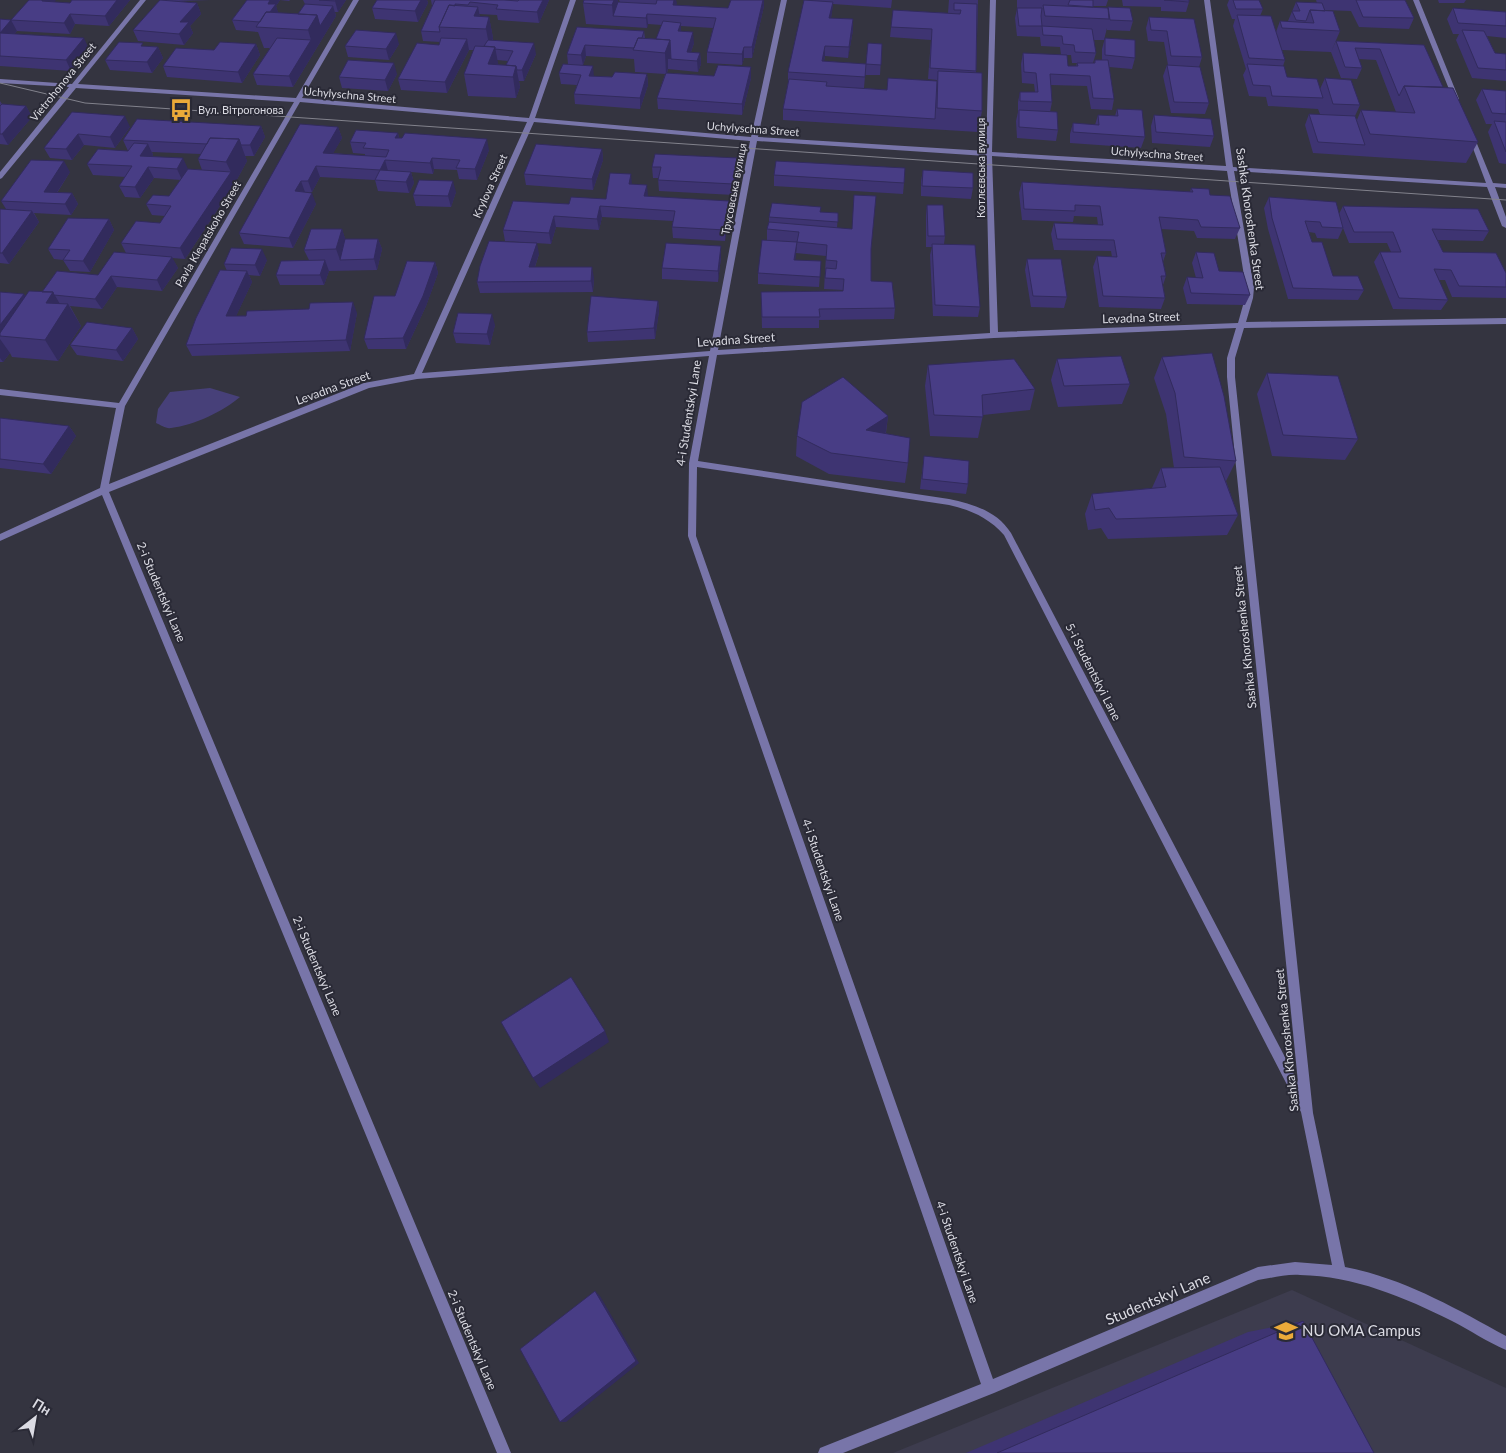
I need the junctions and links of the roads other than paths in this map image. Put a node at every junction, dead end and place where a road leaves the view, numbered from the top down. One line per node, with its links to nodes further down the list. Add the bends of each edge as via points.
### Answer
1 (143, 0): 9 (street, Vietrohonova Street)
2 (356, 0): 10 (street, Pavla Klepatskoho Street)
3 (574, 0): 12 (street, Krylova Street)
4 (784, 0): 14 (street, Трусовська вулиця)
5 (994, 0): 15 (street, Котлєєвська вулиця)
6 (1207, 0): 16 (street, Sashka Khoroshenka Street)
7 (1416, 0): 11 (street)
8 (0, 81): 9 (street, Uchylyschna Street)
9 (73, 84): 10 (street, Uchylyschna Street); 17 (street, Vietrohonova Street)
10 (299, 100): 12 (street, Uchylyschna Street); 27 (street, Pavla Klepatskoho Street)
11 (1457, 102)
12 (531, 121): 14 (street, Uchylyschna Street); 25 (street, Krylova Street)
13 (1468, 130): 18 (street)
14 (754, 140): 15 (street, Uchylyschna Street); 24 (street, Трусовська вулиця)
15 (989, 154): 16 (street, Uchylyschna Street); 23 (street, Котлєєвська вулиця)
16 (1230, 169): 18 (street, Uchylyschna Street); 22 (street, Sashka Khoroshenka Street, via 1250,288)
17 (0, 177)
18 (1491, 186): 19 (street, Uchylyschna Street); 20 (street)
19 (1506, 186)
20 (1506, 226)
21 (1506, 321): 22 (street, Levadna Street)
22 (1242, 325): 23 (street, Levadna Street); 31 (street, Sashka Khoroshenka Street, via 1231,358 1231,377)
23 (994, 335): 24 (street, Levadna Street)
24 (713, 353): 25 (street, Levadna Street); 28 (street, 4-i Studentskyi Lane)
25 (417, 376): 29 (street, Levadna Street, via 367,385)
26 (0, 392): 27 (street)
27 (121, 406): 29 (street, Pavla Klepatskoho Street)
28 (693, 463): 31 (street, 5-i Studentskyi Lane, via 966,505 999,523); 34 (street, 4-i Studentskyi Lane, via 692,536)
29 (104, 490): 30 (street, Levadna Street); 35 (street, 2-i Studentskyi Lane)
30 (0, 538)
31 (1307, 1113): 32 (street, Sashka Khoroshenka Street)
32 (1340, 1272): 33 (street, Studentskyi Lane, via 1415,1297); 34 (street, Studentskyi Lane, via 1298,1268 1258,1274)
33 (1506, 1343)
34 (989, 1388): 36 (street, Studentskyi Lane)
35 (504, 1453)
36 (825, 1453)

